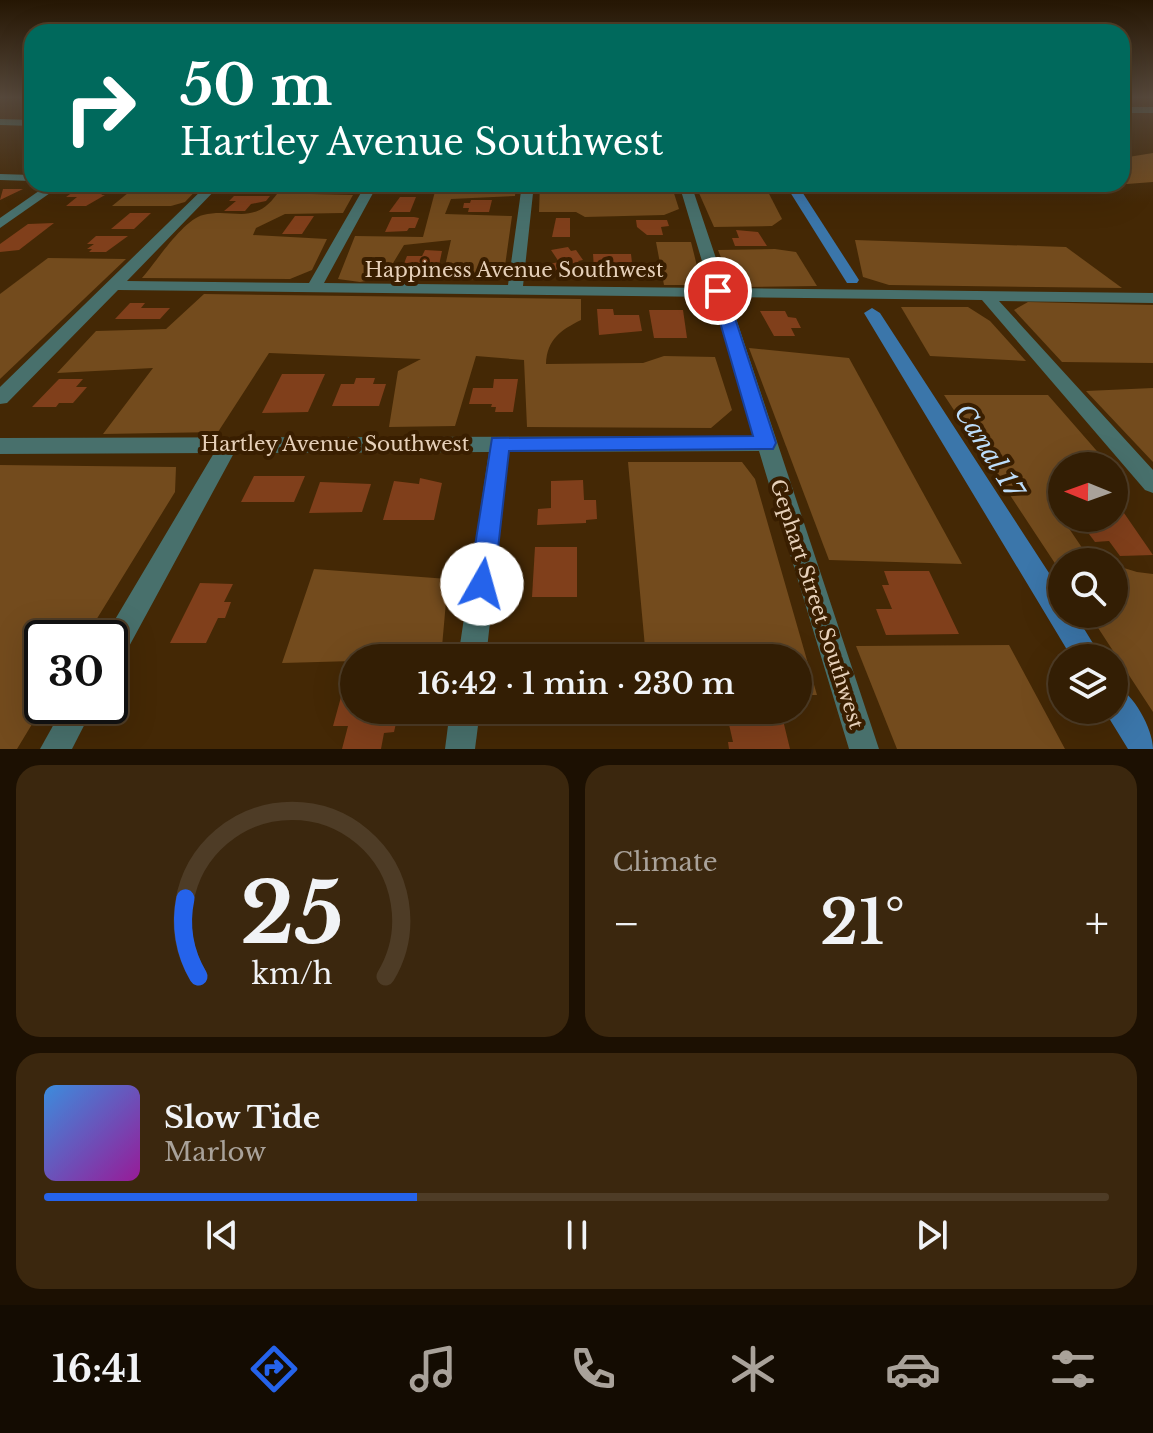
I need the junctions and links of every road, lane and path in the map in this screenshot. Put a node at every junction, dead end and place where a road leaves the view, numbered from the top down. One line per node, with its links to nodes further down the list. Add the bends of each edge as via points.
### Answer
1 (0, 177): 2 (street)
2 (24, 178)
3 (46, 192): 8 (street)
4 (207, 192): 9 (street)
5 (368, 192): 10 (street)
6 (527, 192): 11 (street)
7 (687, 192): 12 (street, Gephart Street Southwest)
8 (0, 224)
9 (114, 285): 10 (street, Happiness Avenue Southwest); 15 (street)
10 (314, 288): 11 (street, Happiness Avenue Southwest)
11 (515, 290): 12 (street, Happiness Avenue Southwest)
12 (718, 291): 13 (street, Happiness Avenue Southwest); 16 (street, Gephart Street Southwest)
13 (986, 296): 14 (street, Happiness Avenue Southwest); 20 (street)
14 (1153, 298)
15 (0, 398)
16 (765, 443): 18 (street, Hartley Avenue Southwest); 27 (street, Gephart Street Southwest)
17 (229, 444): 18 (street, Hartley Avenue Southwest); 19 (street, Hartley Avenue Southwest); 21 (street)
18 (500, 444): 22 (street)
19 (0, 446)
20 (1153, 484)
21 (128, 621)
22 (474, 644)
23 (70, 724): 25 (street)
24 (463, 724): 26 (street)
25 (55, 749)
26 (460, 749)
27 (864, 749)

